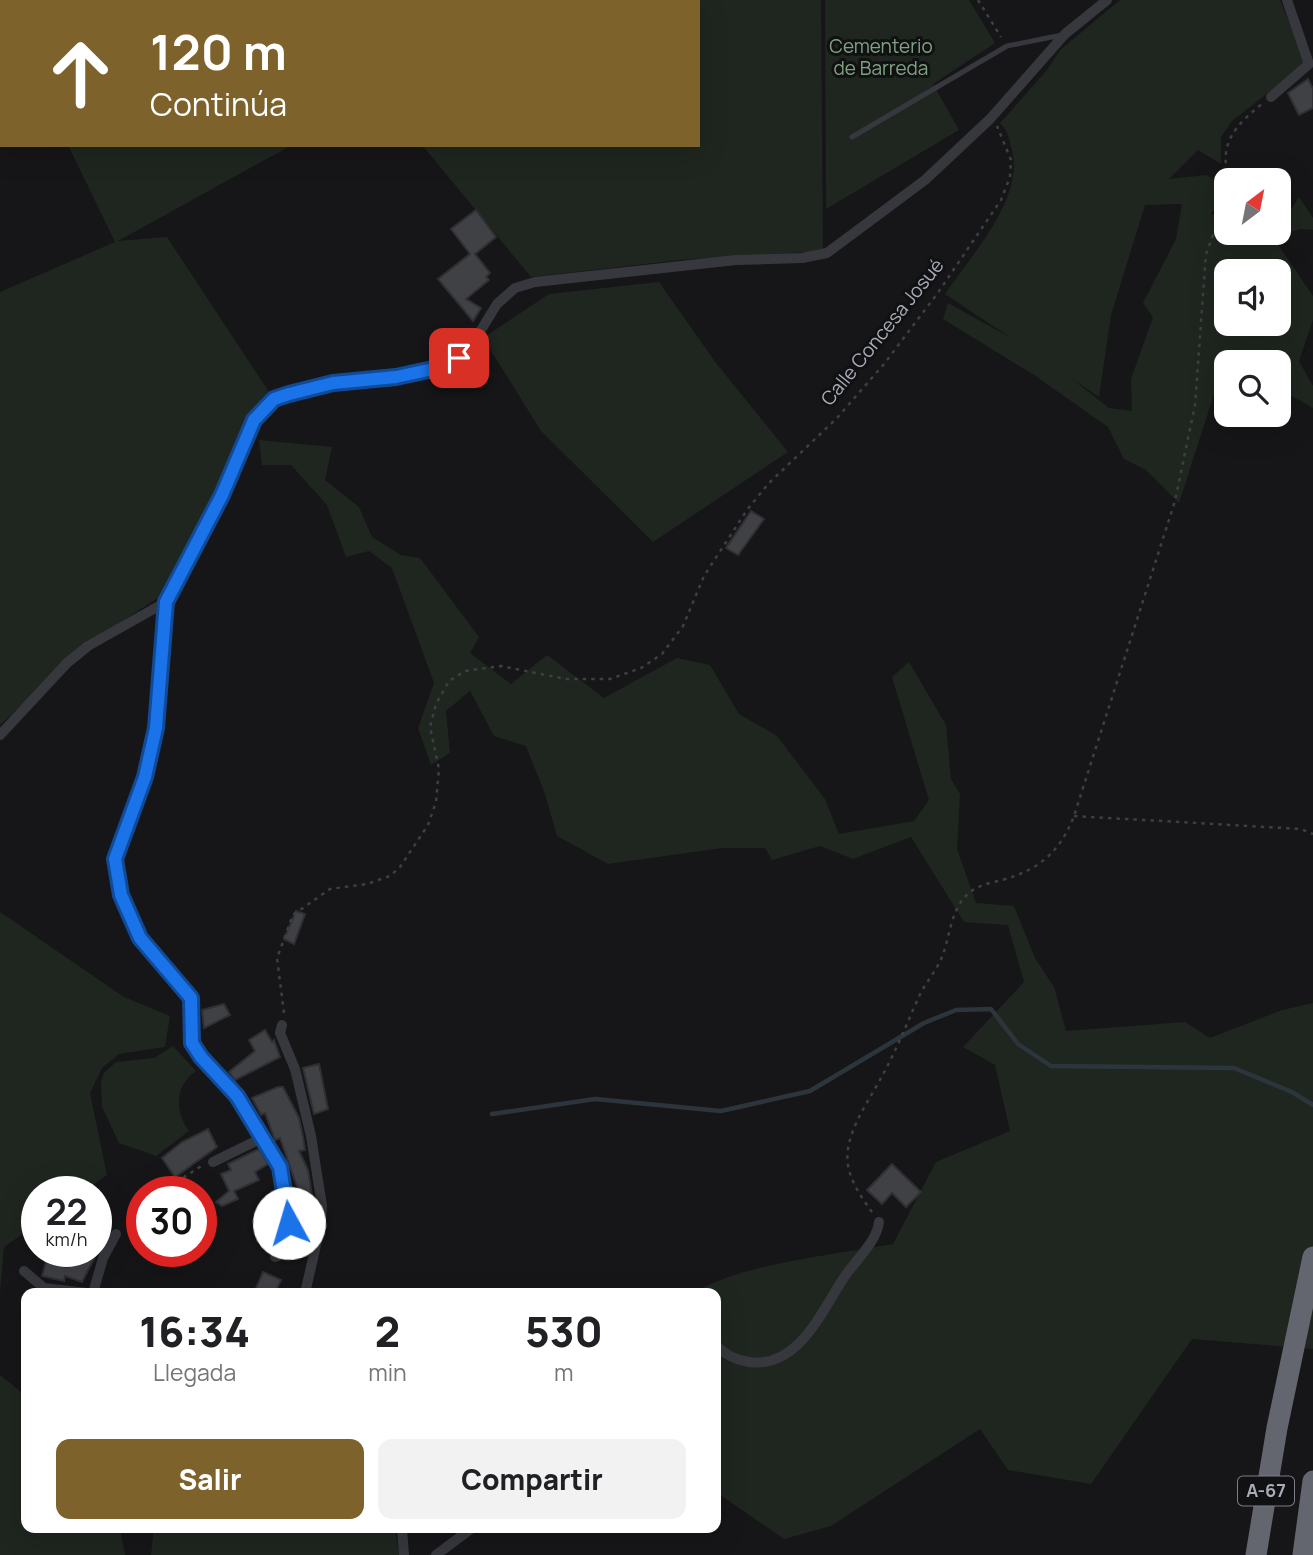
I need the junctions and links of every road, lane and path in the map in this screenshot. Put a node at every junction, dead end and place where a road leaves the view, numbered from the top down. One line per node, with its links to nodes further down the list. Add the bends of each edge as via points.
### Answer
1 (978, 0): 5 (path)
2 (1107, 0): 4 (street)
3 (1287, 0): 6 (street, via 1310,64)
4 (1065, 34): 5 (lane); 7 (street)
5 (1007, 46): 8 (lane)
6 (1270, 97): 9 (path, via 1233,129 1225,143)
7 (990, 118): 11 (street, via 925,180 827,253 535,282 515,288 497,304 459,358 433,369 333,383 274,399 254,420); 15 (path, Calle Concesa Josué, via 1007,144 1011,160 1001,200 884,364 747,510 662,654 641,668 610,679 566,679 500,666 465,671 449,681 430,726 439,769 428,825 390,876 330,889 293,915 276,958)
8 (852, 138)
9 (1226, 168)
10 (1214, 234): 13 (path, via 1206,254 1195,405 1175,501)
11 (166, 602): 12 (street, via 88,646); 16 (street, via 156,728 145,777 115,859 121,895 140,938 191,998 192,1043 237,1096)
12 (0, 735)
13 (1074, 816): 14 (path, via 1301,829); 19 (path, via 1048,859 1024,874 976,888 956,911 941,960 919,996 848,1148 856,1190)
14 (1313, 834)
15 (282, 1024): 21 (street, via 280,1033 295,1069 311,1136 322,1206 321,1224)
16 (262, 1138): 17 (street); 21 (street, via 284,1178 289,1223)
17 (213, 1161): 18 (path)
18 (187, 1176)
19 (879, 1222): 28 (street, via 878,1233 804,1340 787,1354 753,1362 735,1359)
20 (116, 1234): 26 (street)
21 (311, 1242): 22 (street); 27 (street, via 312,1268)
22 (275, 1257)
23 (1313, 1257): 34 (highway, A-67)
24 (24, 1271): 25 (street)
25 (44, 1288)
26 (94, 1288)
27 (306, 1288)
28 (721, 1349)
29 (1313, 1481): 35 (highway, A-67)
30 (402, 1533): 32 (street)
31 (465, 1533): 33 (street)
32 (404, 1555)
33 (436, 1555)
34 (1256, 1555)
35 (1303, 1555)

